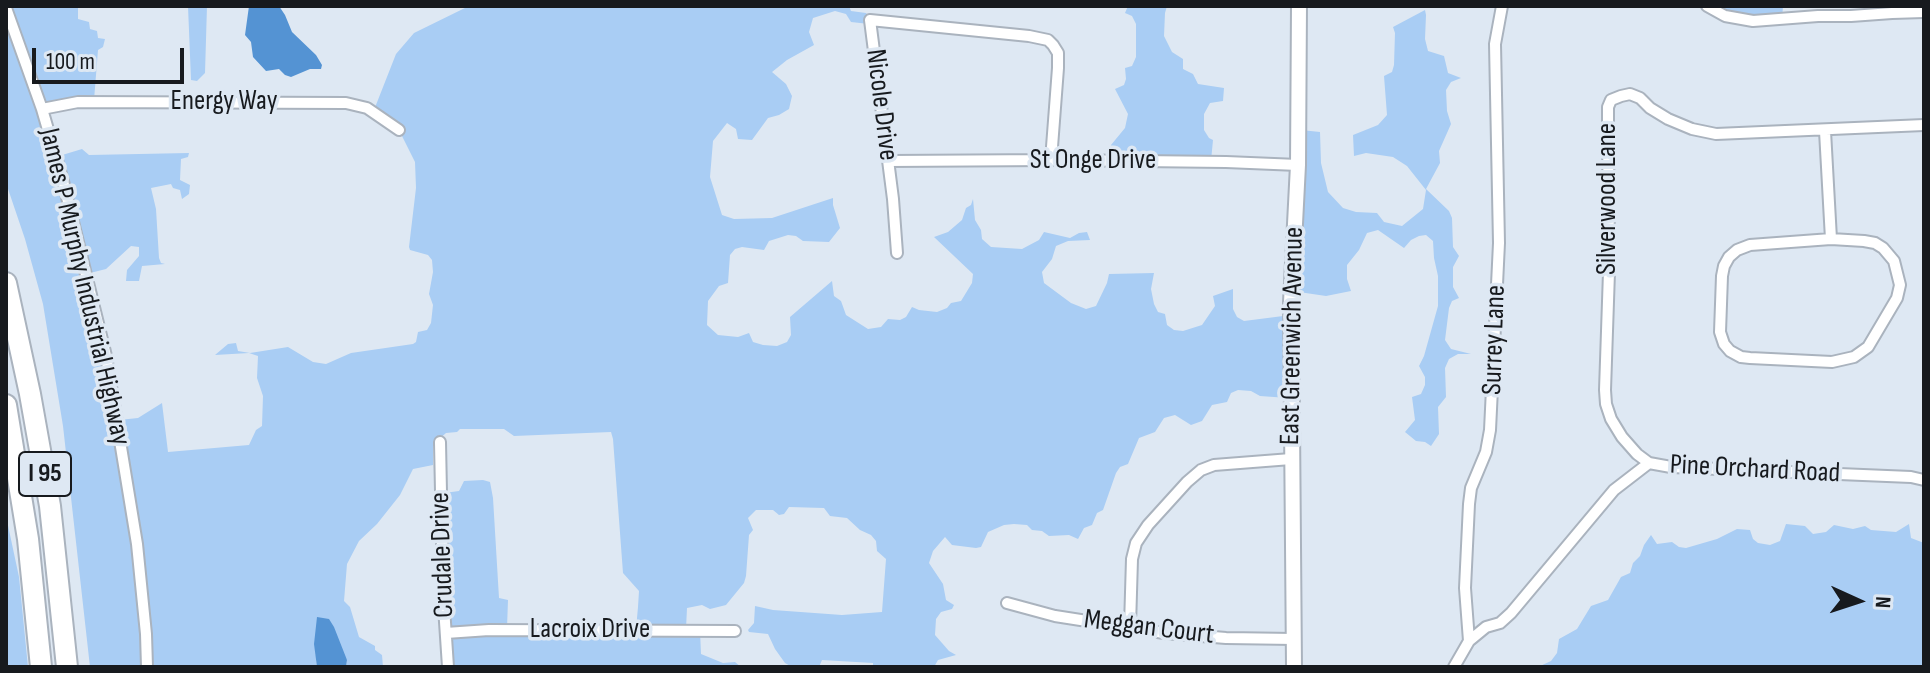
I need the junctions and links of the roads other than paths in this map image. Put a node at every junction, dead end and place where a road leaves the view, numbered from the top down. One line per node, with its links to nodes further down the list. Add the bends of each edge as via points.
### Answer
1 (1299, 6): 13 (street, East Greenwich Avenue)
2 (1502, 6): 29 (street, Surrey Lane, via 1495,44 1499,243 1494,380 1486,452 1469,504)
3 (1707, 6): 5 (street, via 1753,21)
4 (6, 8): 7 (street, James P Murphy Industrial Highway)
5 (1818, 11): 6 (street, via 1851,16)
6 (1924, 12)
7 (42, 109): 9 (street, Energy Way, via 78,102 346,103 367,108); 32 (street, James P Murphy Industrial Highway, via 106,356 137,544)
8 (1924, 125): 10 (street, Silverwood Lane)
9 (399, 130)
10 (1825, 131): 14 (street); 20 (street, Silverwood Lane, via 1703,132 1668,119 1630,94 1611,100 1606,404 1622,437)
11 (1051, 160): 12 (street, St Onge Drive); 12 (street, Nicole Drive, via 1058,53 1048,40 870,20); 13 (street, St Onge Drive)
12 (888, 161): 15 (street, Nicole Drive)
13 (1298, 165): 19 (street, East Greenwich Avenue)
14 (1831, 239): 14 (street, via 1875,243 1894,261 1900,285 1897,298 1868,347 1832,362 1750,358 1730,351 1720,332 1722,276 1729,257 1750,245)
15 (897, 253)
16 (6, 283): 31 (highway, I 95, via 50,506)
17 (6, 405): 30 (highway, I 95, via 28,539)
18 (440, 442): 27 (street, Crudale Drive)
19 (1291, 459): 25 (street, via 1214,465 1187,482 1136,543); 28 (street, East Greenwich Avenue)
20 (1649, 463): 22 (street, Pine Orchard Road); 29 (street, Pine Orchard Road, via 1614,490 1511,613)
21 (1924, 466): 22 (street)
22 (1911, 477): 23 (street, Pine Orchard Road)
23 (1924, 480)
24 (1007, 603): 25 (street, Meggan Court)
25 (1130, 626): 28 (street, Meggan Court, via 1194,637)
26 (735, 631): 27 (street, Lacroix Drive)
27 (446, 633): 33 (street, Crudale Drive)
28 (1294, 639): 34 (street, East Greenwich Avenue)
29 (1469, 641): 35 (street)
30 (41, 667)
31 (67, 667)
32 (147, 667)
33 (448, 667)
34 (1294, 667)
35 (1454, 667)

